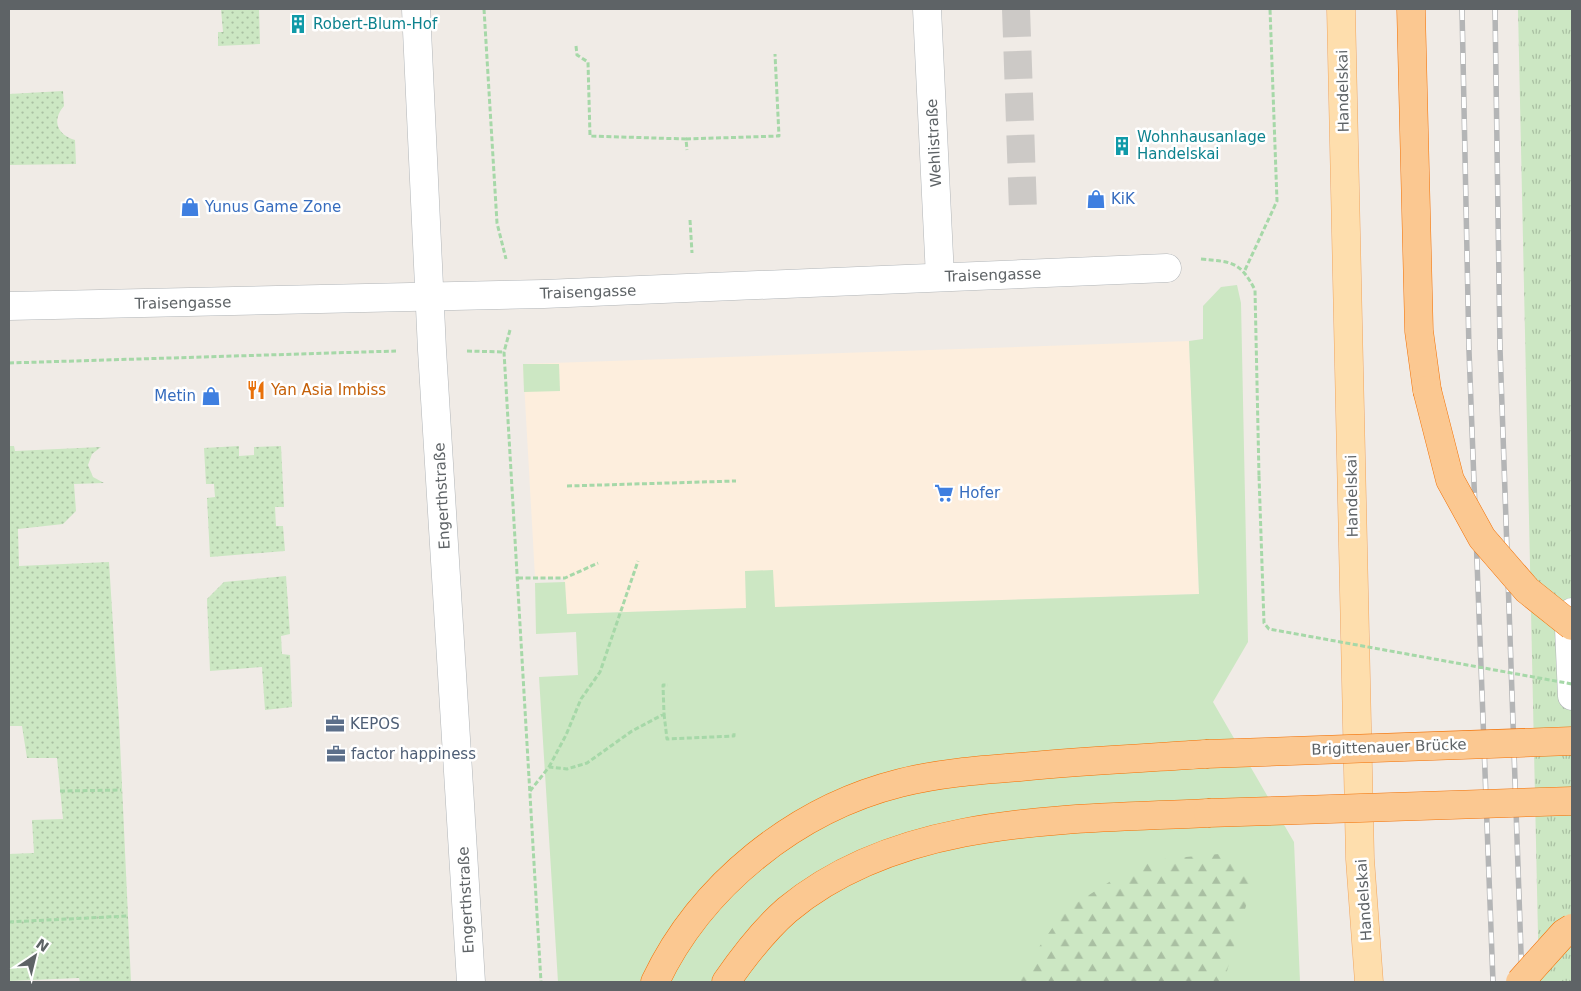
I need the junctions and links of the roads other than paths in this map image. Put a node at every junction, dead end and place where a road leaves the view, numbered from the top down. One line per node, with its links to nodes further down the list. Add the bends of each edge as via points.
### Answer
1 (416, 9): 7 (street, Engerthstraße)
2 (927, 9): 6 (street, Wehlistraße)
3 (1341, 9): 18 (main road, Handelskai, via 1360,859)
4 (1411, 9): 10 (highway, bridge, via 1419,331 1427,390 1450,480 1482,538 1526,590)
5 (1167, 268): 6 (street, Traisengasse)
6 (940, 277): 7 (street, Traisengasse)
7 (431, 297): 8 (street, Traisengasse); 15 (street, Engerthstraße)
8 (9, 306)
9 (1572, 612): 11 (street, via 1569,628)
10 (1572, 626)
11 (1572, 696)
12 (1572, 740): 16 (highway, Brigittenauer Brücke, bridge, via 1090,760 978,770 900,783 845,801 795,829 746,864 703,907 666,959)
13 (1572, 800): 17 (highway, bridge, via 1092,819 988,828 917,843 871,858 826,882 787,910 751,947)
14 (1572, 928): 19 (highway, bridge)
15 (471, 982)
16 (655, 982)
17 (726, 982)
18 (1369, 982)
19 (1520, 982)

